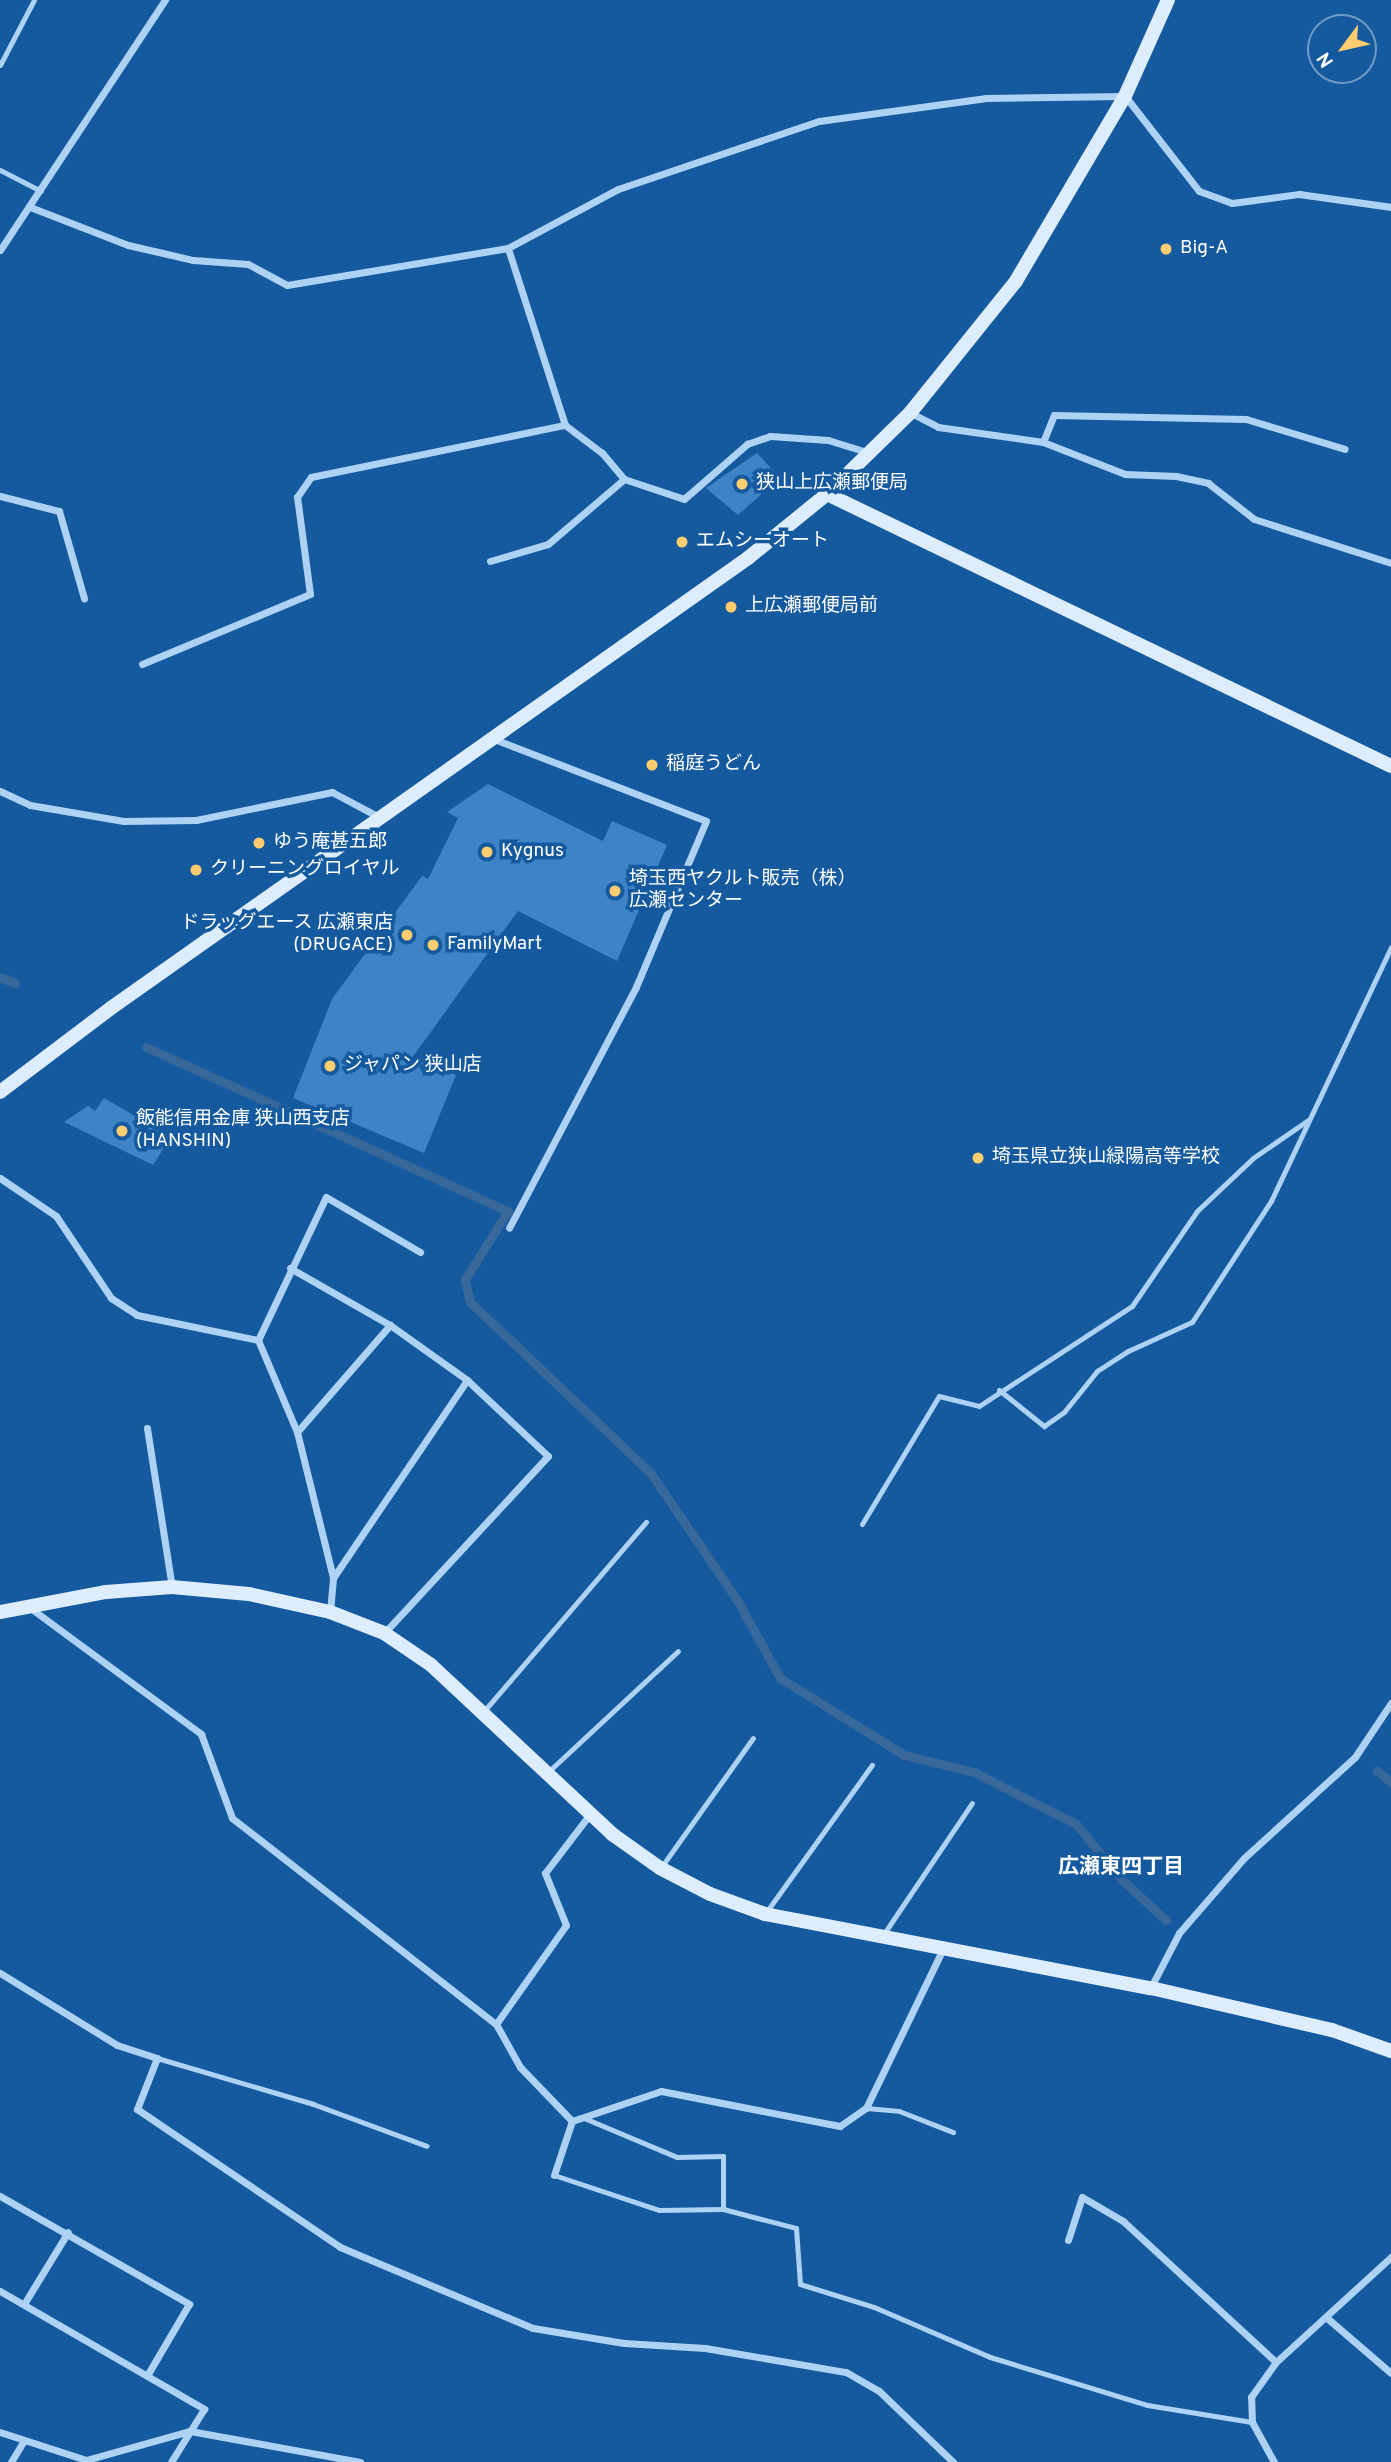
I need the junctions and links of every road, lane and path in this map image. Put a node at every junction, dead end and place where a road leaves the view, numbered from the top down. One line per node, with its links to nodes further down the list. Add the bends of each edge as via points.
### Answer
1 (34, 0): 4 (lane)
2 (165, 0): 7 (street)
3 (1168, 0): 5 (street)
4 (0, 65)
5 (1125, 96): 9 (street, via 1199,191 1232,203 1299,194); 10 (street, via 986,98 820,121 618,189); 12 (street, via 1016,281)
6 (0, 170): 7 (lane)
7 (40, 191): 8 (street)
8 (30, 207): 10 (street, via 128,245 192,260 248,264 287,285); 11 (street)
9 (1391, 207)
10 (508, 248): 13 (street)
11 (0, 250)
12 (911, 412): 14 (street, via 938,426); 16 (street)
13 (565, 425): 17 (street, via 602,453); 23 (street, via 311,477 297,497 310,594)
14 (1043, 442): 15 (street, via 1054,415 1246,419); 21 (street, via 1125,474 1176,475 1208,483 1254,519)
15 (1345, 449)
16 (871, 453): 17 (street, via 828,440 770,436 747,444 684,499); 18 (street)
17 (624, 480): 20 (street, via 548,544)
18 (827, 494): 24 (street, via 748,558); 25 (street)
19 (0, 496): 22 (street, via 59,512)
20 (490, 561)
21 (1391, 561)
22 (83, 598)
23 (142, 664)
24 (490, 738): 27 (street); 32 (street, via 706,821 636,987)
25 (1391, 766)
26 (0, 791): 27 (street, via 30,805 124,821 197,820 332,792)
27 (379, 817): 29 (street)
28 (1391, 947): 30 (lane)
29 (0, 1092)
30 (1310, 1118): 38 (lane, via 1253,1158 1197,1211 1132,1306); 38 (lane, via 1271,1201 1192,1322 1128,1351 1097,1371 1064,1412 1044,1426)
31 (0, 1178): 36 (street, via 56,1216 111,1298 136,1315)
32 (509, 1228)
33 (419, 1252): 34 (street, via 326,1197)
34 (290, 1269): 35 (street); 36 (street)
35 (390, 1325): 37 (street); 40 (street)
36 (258, 1340): 40 (street)
37 (467, 1380): 43 (street); 48 (street, via 548,1456)
38 (999, 1390): 42 (lane, via 979,1406 939,1396)
39 (146, 1427): 44 (street)
40 (297, 1432): 43 (street)
41 (646, 1522): 51 (lane)
42 (862, 1524)
43 (333, 1578): 47 (street)
44 (172, 1587): 45 (street); 47 (street, via 249,1594)
45 (27, 1605): 46 (street); 63 (street, via 201,1734 232,1818)
46 (0, 1612)
47 (330, 1612): 48 (street)
48 (384, 1633): 51 (street, via 431,1665)
49 (678, 1651): 54 (lane)
50 (1391, 1703): 62 (street, via 1355,1757 1244,1858 1179,1933)
51 (482, 1713): 54 (street)
52 (752, 1738): 57 (lane)
53 (872, 1765): 58 (lane)
54 (546, 1773): 56 (street)
55 (972, 1803): 59 (lane)
56 (590, 1814): 57 (street); 63 (street, via 545,1873 566,1925)
57 (660, 1868): 58 (street, via 710,1894)
58 (765, 1914): 59 (street)
59 (881, 1937): 60 (street)
60 (943, 1949): 62 (street); 66 (street)
61 (0, 1973): 65 (street, via 117,2045)
62 (1151, 1988): 64 (street, via 1332,2030)
63 (496, 2024): 68 (street, via 520,2067)
64 (1391, 2051)
65 (157, 2058): 70 (lane, via 313,2104); 91 (street, via 137,2109 340,2246 533,2328 624,2343 705,2348 846,2372 879,2391)
66 (866, 2108): 67 (street, via 840,2126 661,2091); 69 (lane, via 899,2111)
67 (584, 2118): 68 (street); 73 (lane, via 677,2157 723,2156)
68 (572, 2121): 71 (street)
69 (953, 2132)
70 (427, 2146)
71 (554, 2175): 73 (lane, via 659,2210)
72 (0, 2196): 74 (street)
73 (723, 2209): 83 (lane, via 796,2228 800,2284 874,2306 990,2357 1147,2405)
74 (68, 2232): 78 (street); 82 (street, via 189,2304)
75 (1068, 2240): 80 (street, via 1082,2197 1123,2221)
76 (1391, 2257): 79 (street)
77 (0, 2291): 78 (street)
78 (24, 2304): 82 (street)
79 (1327, 2318): 80 (street); 81 (street)
80 (1276, 2362): 83 (street, via 1251,2397)
81 (1391, 2373)
82 (148, 2374): 84 (street, via 204,2409)
83 (1252, 2422): 92 (street)
84 (190, 2431): 86 (street, via 86,2460); 87 (street); 89 (street)
85 (0, 2432): 86 (street)
86 (23, 2442): 88 (street)
87 (330, 2459): 90 (street)
88 (11, 2462)
89 (171, 2462)
90 (360, 2462)
91 (953, 2462)
92 (1275, 2462)

